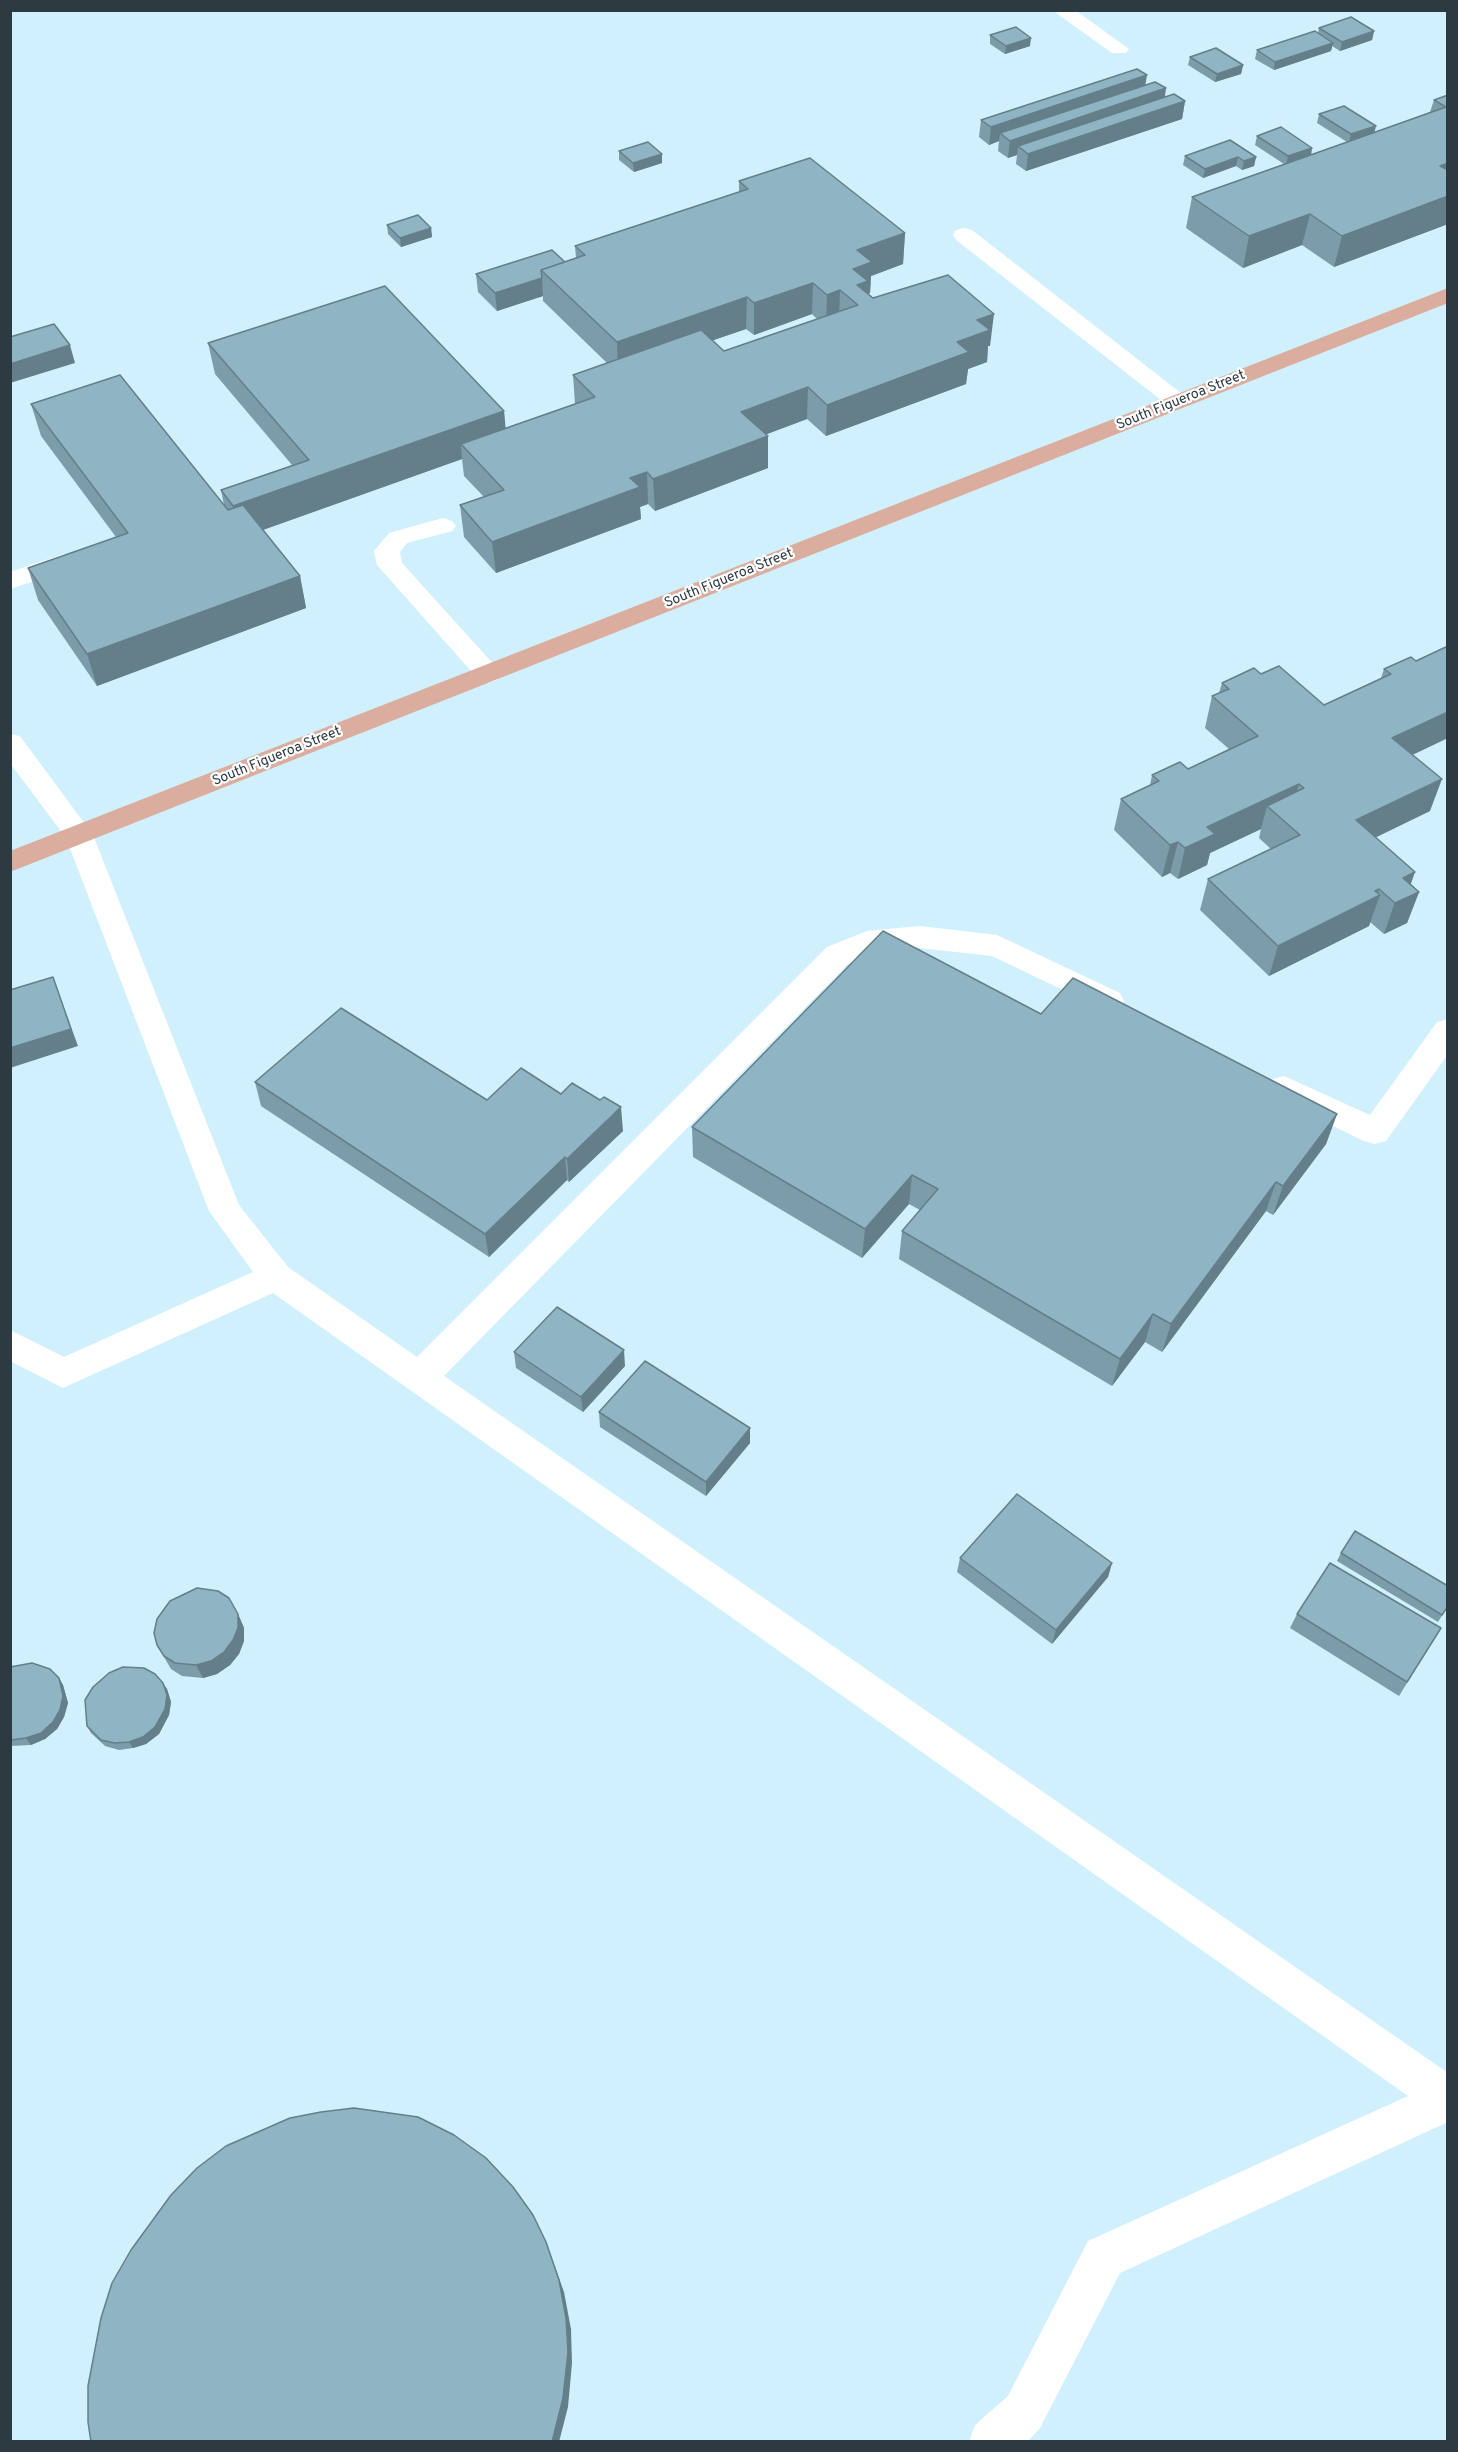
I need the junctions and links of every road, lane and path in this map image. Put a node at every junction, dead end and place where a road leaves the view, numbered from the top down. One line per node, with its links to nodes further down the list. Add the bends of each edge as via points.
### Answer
1 (1061, 10): 2 (lane)
2 (1119, 49)
3 (964, 235): 5 (lane)
4 (1448, 296): 5 (main road, South Figueroa Street)
5 (1178, 402): 9 (main road, South Figueroa Street)
6 (443, 526): 9 (lane, via 398,538 387,551 390,565)
7 (64, 562): 8 (lane)
8 (10, 581)
9 (488, 674): 11 (main road, South Figueroa Street)
10 (10, 743): 11 (lane)
11 (79, 835): 12 (main road, South Figueroa Street); 16 (lane, via 225,1211)
12 (10, 862)
13 (1133, 1013): 18 (lane, via 997,946 920,937 867,942 838,955)
14 (1448, 1030): 15 (lane, via 1375,1132)
15 (1259, 1075)
16 (276, 1277): 17 (lane, via 63,1373); 18 (lane)
17 (10, 1344)
18 (419, 1378): 19 (lane)
19 (1448, 2099): 20 (lane, via 1104,2257 1024,2412)
20 (992, 2442)

